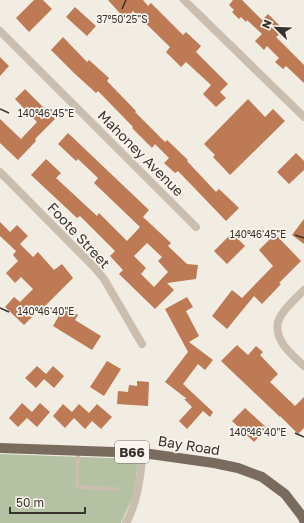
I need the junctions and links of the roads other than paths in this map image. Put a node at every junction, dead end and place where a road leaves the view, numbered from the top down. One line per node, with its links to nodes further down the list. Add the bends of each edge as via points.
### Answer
1 (184, 0): 3 (street)
2 (0, 31): 5 (street, Mahoney Avenue)
3 (304, 117)
4 (0, 172): 7 (street, Foote Street, via 94,267)
5 (196, 226)
6 (304, 290): 8 (street, via 278,322 279,336 286,350)
7 (142, 344)
8 (304, 366)
9 (0, 448): 10 (main road, Bay Road / B66)
10 (78, 450): 11 (main road, Bay Road / B66); 12 (lane, via 77,487)
11 (143, 452): 13 (main road, Bay Road / B66, via 238,468 262,477 285,494); 14 (street, via 137,496)
12 (117, 489)
13 (304, 520)
14 (126, 523)

